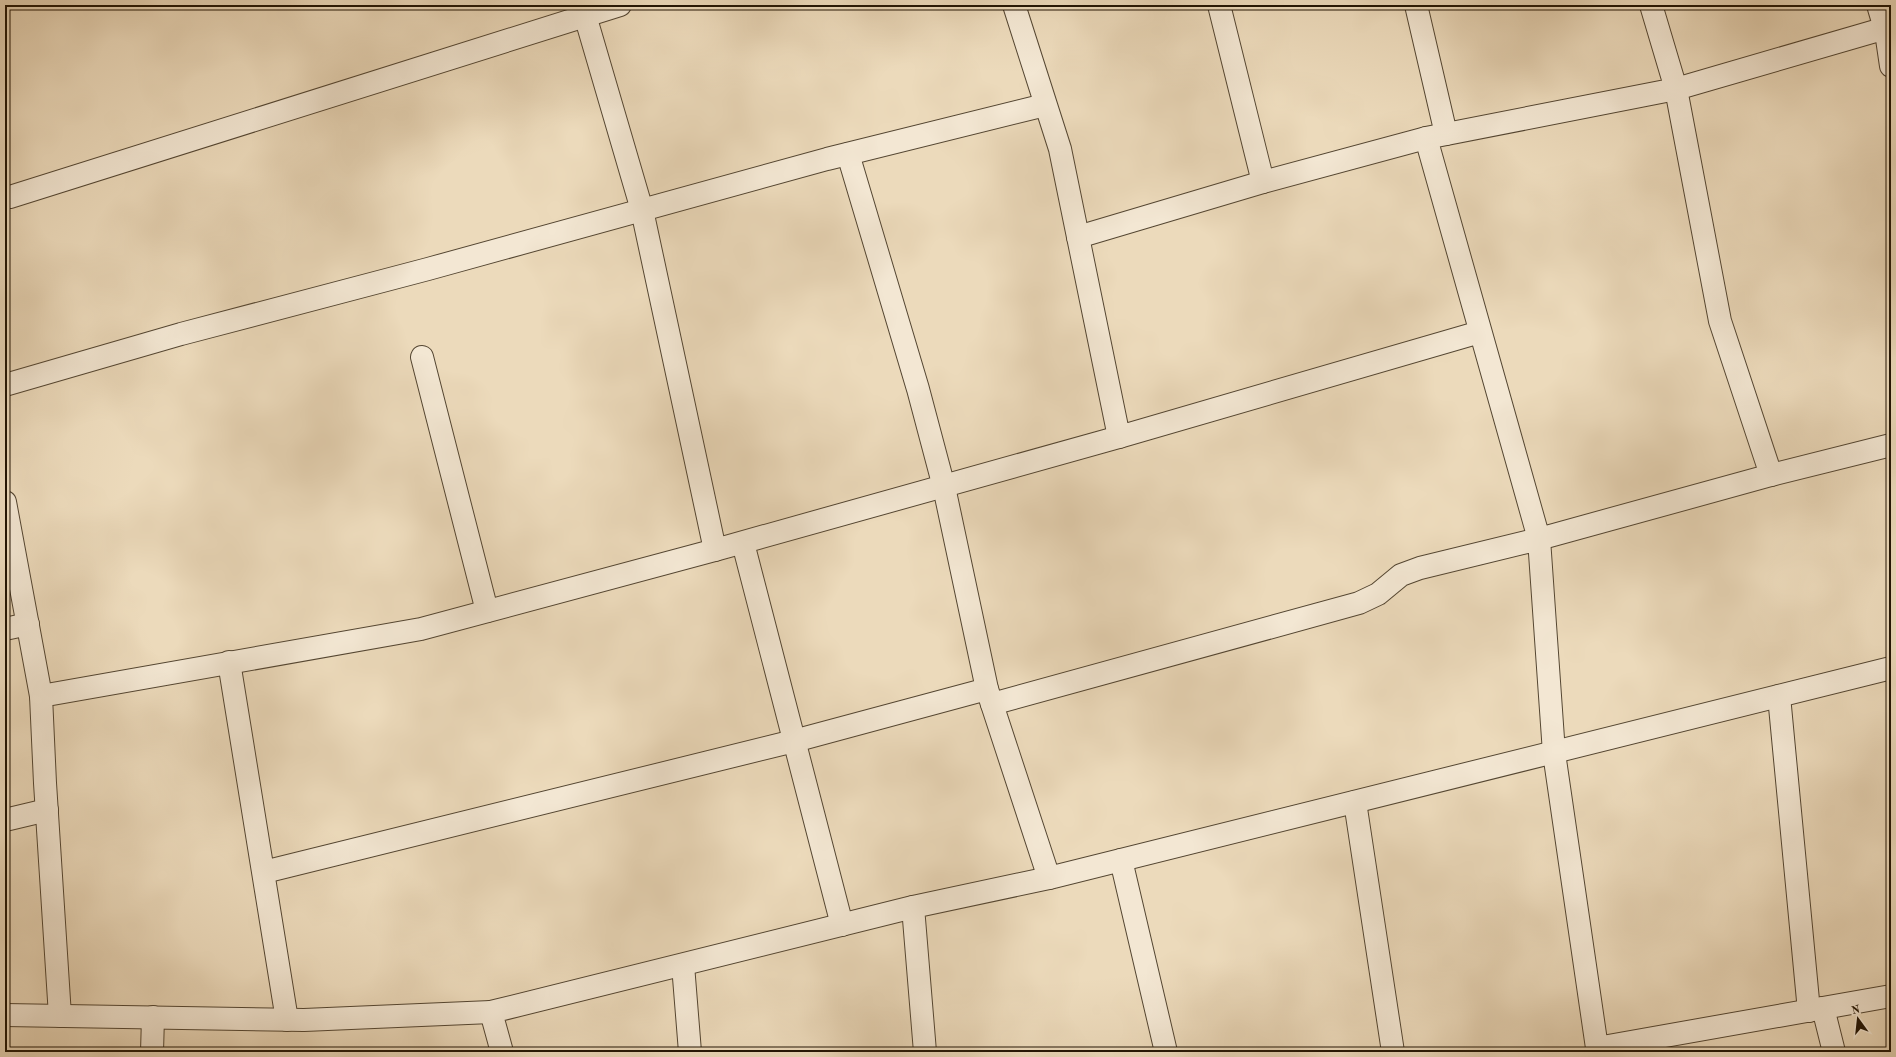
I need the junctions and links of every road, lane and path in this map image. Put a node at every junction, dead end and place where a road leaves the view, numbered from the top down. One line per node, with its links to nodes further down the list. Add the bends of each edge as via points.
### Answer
1 (620, 5): 7 (street)
2 (1014, 5): 11 (street)
3 (1219, 5): 14 (street)
4 (1416, 5): 12 (street)
5 (1651, 5): 10 (street)
6 (1878, 5): 8 (street)
7 (584, 10): 15 (street); 16 (street)
8 (1886, 32): 9 (street); 10 (street, via 1880,30)
9 (1891, 66)
10 (1676, 89): 12 (street); 23 (street, via 1720,321)
11 (1045, 105): 13 (street); 17 (street, via 1060,149)
12 (1436, 136): 14 (street); 18 (street)
13 (848, 154): 16 (street); 24 (street, via 918,389)
14 (1263, 182): 17 (street)
15 (7, 193)
16 (642, 210): 20 (street, via 181,334); 28 (street)
17 (1078, 237): 21 (street)
18 (1480, 332): 21 (street); 26 (street)
19 (422, 357): 29 (street)
20 (5, 385)
21 (1119, 437): 24 (street)
22 (1891, 445): 23 (street)
23 (1772, 475): 26 (street)
24 (944, 487): 27 (street); 35 (street)
25 (5, 502): 30 (street)
26 (1539, 539): 35 (street, via 1420,568 1401,575 1378,594 1359,603); 38 (street)
27 (743, 543): 28 (street); 37 (street)
28 (715, 550): 29 (street)
29 (487, 611): 32 (street, via 421,629)
30 (28, 624): 31 (street); 34 (street)
31 (5, 629)
32 (229, 662): 34 (street); 43 (street)
33 (1891, 668): 36 (street)
34 (41, 696): 40 (street)
35 (990, 696): 37 (street); 44 (street)
36 (1779, 696): 38 (street); 49 (street)
37 (794, 741): 43 (street); 46 (street)
38 (1554, 752): 39 (street); 55 (street)
39 (1355, 802): 42 (street); 61 (street)
40 (47, 810): 41 (street); 52 (street)
41 (5, 820)
42 (1121, 860): 44 (street); 60 (street)
43 (264, 872): 54 (street)
44 (1049, 878): 45 (street)
45 (913, 907): 46 (street); 59 (street)
46 (842, 925): 47 (street)
47 (682, 965): 50 (street); 58 (street)
48 (1891, 996): 49 (street)
49 (1816, 1009): 55 (street); 62 (street)
50 (491, 1012): 54 (street); 57 (street)
51 (5, 1015): 52 (street)
52 (60, 1016): 53 (street)
53 (153, 1017): 54 (street); 56 (street)
54 (287, 1020)
55 (1593, 1050)
56 (152, 1052)
57 (502, 1052)
58 (690, 1052)
59 (925, 1052)
60 (1166, 1052)
61 (1393, 1052)
62 (1834, 1052)

